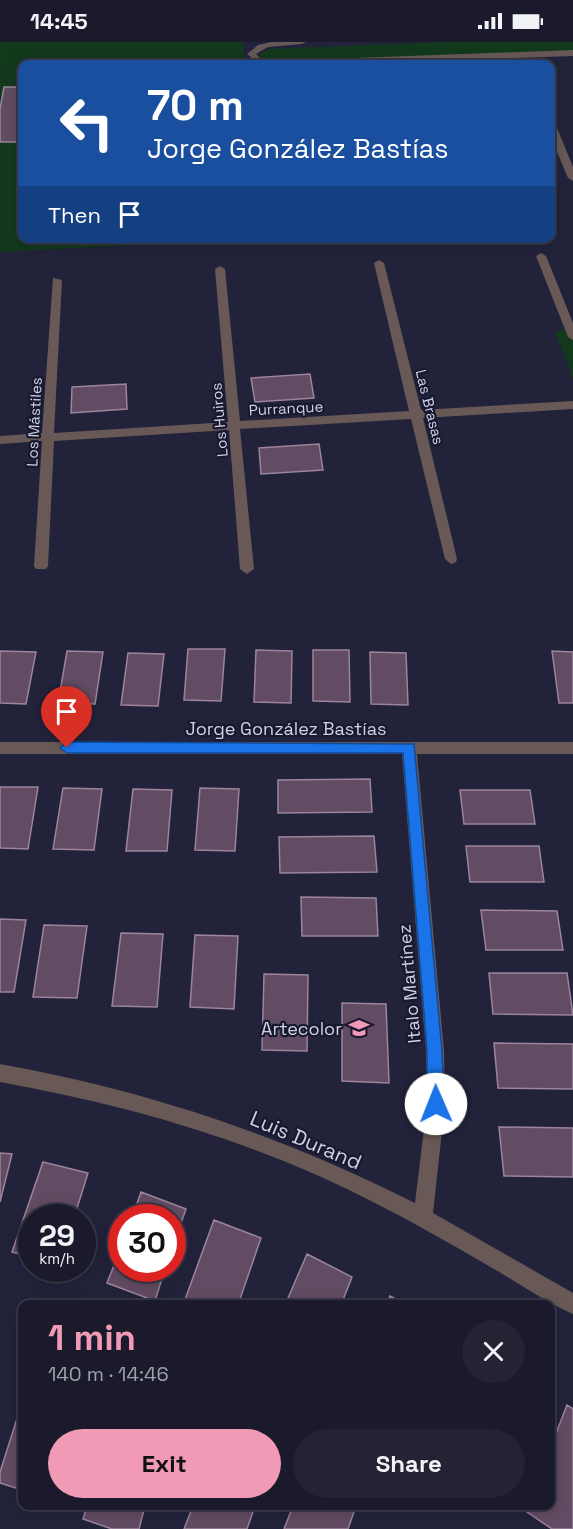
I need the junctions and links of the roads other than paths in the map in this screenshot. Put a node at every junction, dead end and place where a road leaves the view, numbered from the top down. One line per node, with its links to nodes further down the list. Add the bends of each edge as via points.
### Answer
1 (300, 42): 4 (street, via 261,45 252,54)
2 (573, 53): 3 (street)
3 (522, 55): 5 (street); 6 (street)
4 (258, 60)
5 (443, 60)
6 (524, 60)
7 (555, 135): 8 (street)
8 (573, 178)
9 (541, 256): 13 (street)
10 (379, 263): 15 (street, Las Brasas)
11 (220, 269): 16 (street, Los Huiros)
12 (57, 280): 17 (street, Los Mástiles)
13 (573, 337)
14 (573, 405): 15 (street, Purranque)
15 (416, 415): 16 (street, Purranque); 19 (street, Las Brasas)
16 (234, 426): 17 (street, Purranque); 21 (street, Los Huiros)
17 (48, 437): 18 (street, Purranque); 20 (street, Los Mástiles)
18 (0, 440)
19 (451, 559)
20 (41, 566)
21 (247, 569)
22 (0, 748): 23 (street, Jorge González Bastías)
23 (409, 748): 24 (street, Jorge González Bastías); 26 (street, Italo Martínez, via 435,1051 436,1104)
24 (573, 748)
25 (0, 1072): 26 (street, Luis Durand, via 80,1087 197,1121 330,1173)
26 (423, 1218): 27 (street, Luis Durand)
27 (573, 1304)

